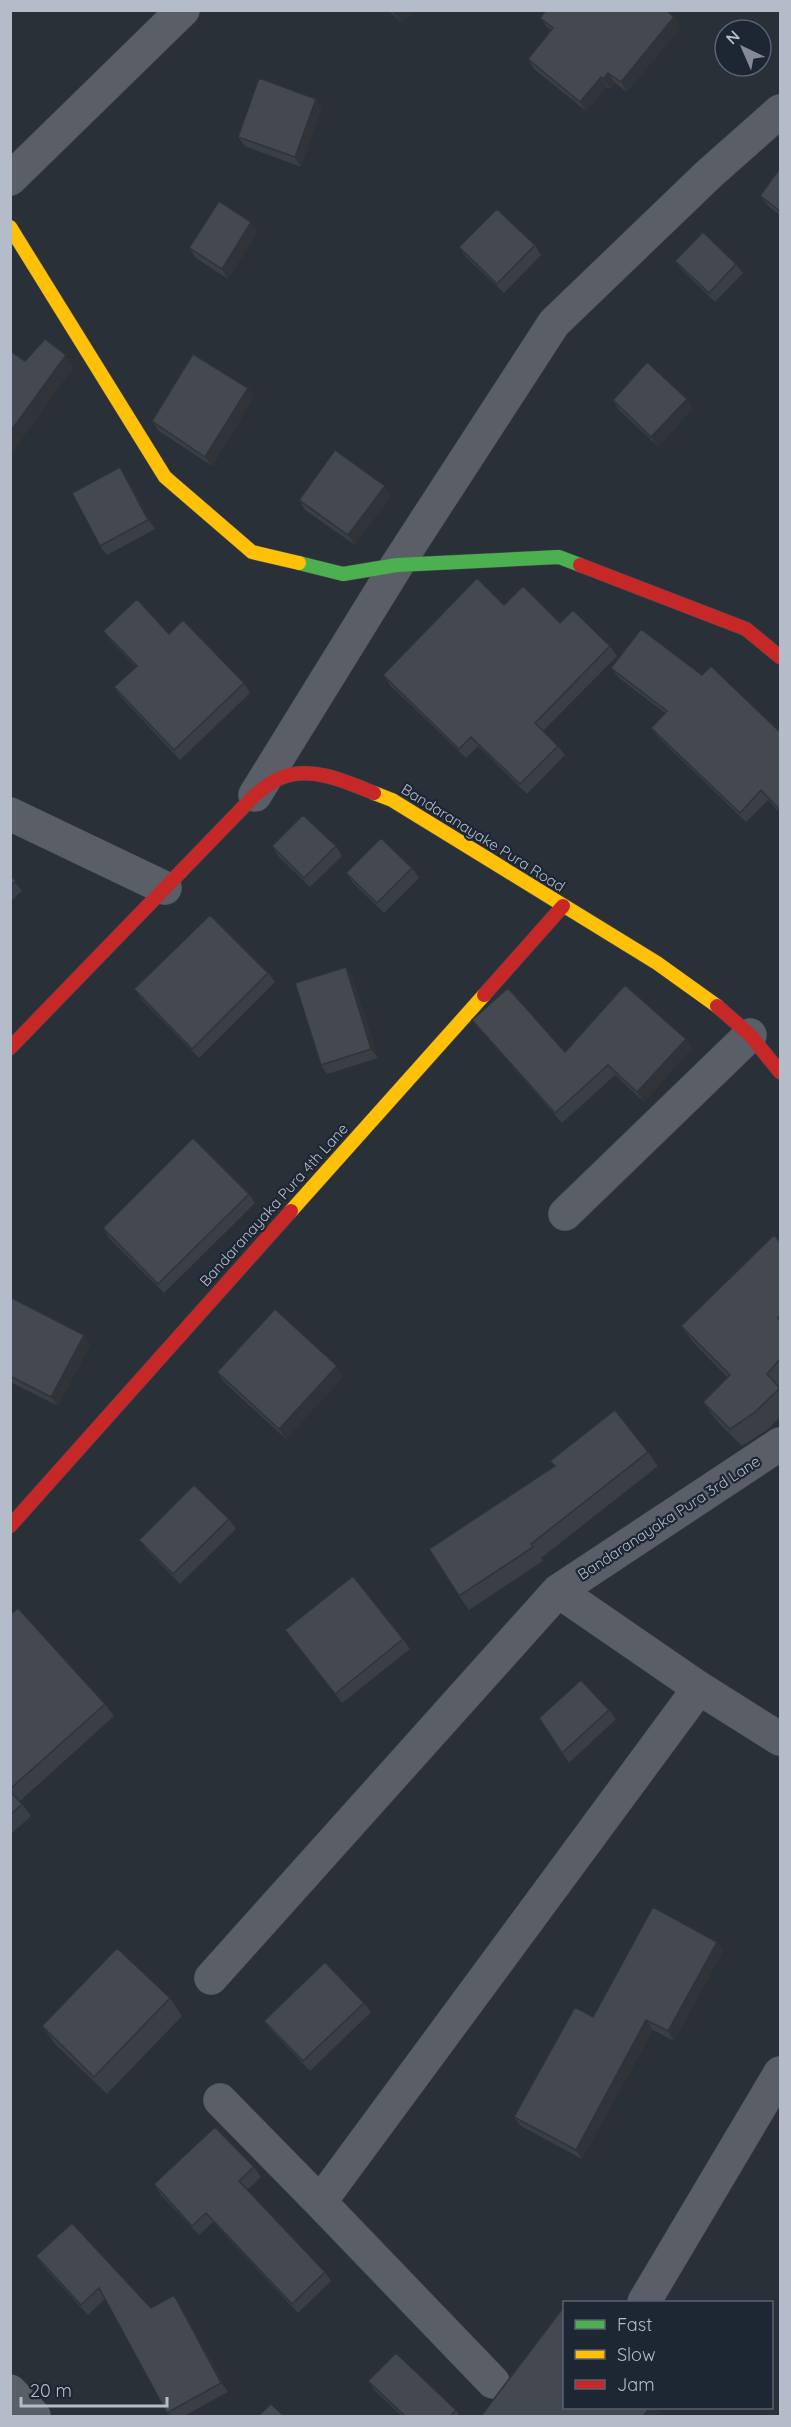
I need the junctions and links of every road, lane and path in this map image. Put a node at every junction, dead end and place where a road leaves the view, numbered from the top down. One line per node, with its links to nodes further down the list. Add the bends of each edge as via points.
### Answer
1 (183, 10): 3 (street)
2 (780, 111): 5 (street, via 554,324)
3 (10, 179)
4 (10, 226): 5 (street, via 165,477 252,552 343,574)
5 (398, 566): 6 (street, via 559,557 746,629); 7 (street)
6 (780, 657)
7 (255, 795): 9 (street, Bandaranayake Pura Road); 10 (street, Bandaranayake Pura Road, via 282,777 308,773 341,780 392,801)
8 (10, 814): 9 (street)
9 (165, 888): 12 (street, Bandaranayake Pura Road)
10 (563, 906): 11 (street, Bandaranayake Pura Road, via 657,963 723,1010); 16 (street, Bandaranayaka Pura 4th Lane)
11 (750, 1035): 13 (street, Bandaranayake Pura Road); 14 (street)
12 (10, 1048)
13 (780, 1072)
14 (564, 1214)
15 (780, 1444): 17 (street, Bandaranayaka Pura 3rd Lane)
16 (10, 1526)
17 (558, 1591): 18 (street); 20 (street, Bandaranayaka Pura 3rd Lane)
18 (699, 1688): 19 (street); 23 (street)
19 (780, 1738)
20 (212, 1978)
21 (780, 2073): 24 (street)
22 (220, 2100): 23 (street)
23 (320, 2202): 25 (street)
24 (645, 2301)
25 (493, 2382)
26 (10, 2391): 27 (street)
27 (34, 2416)

